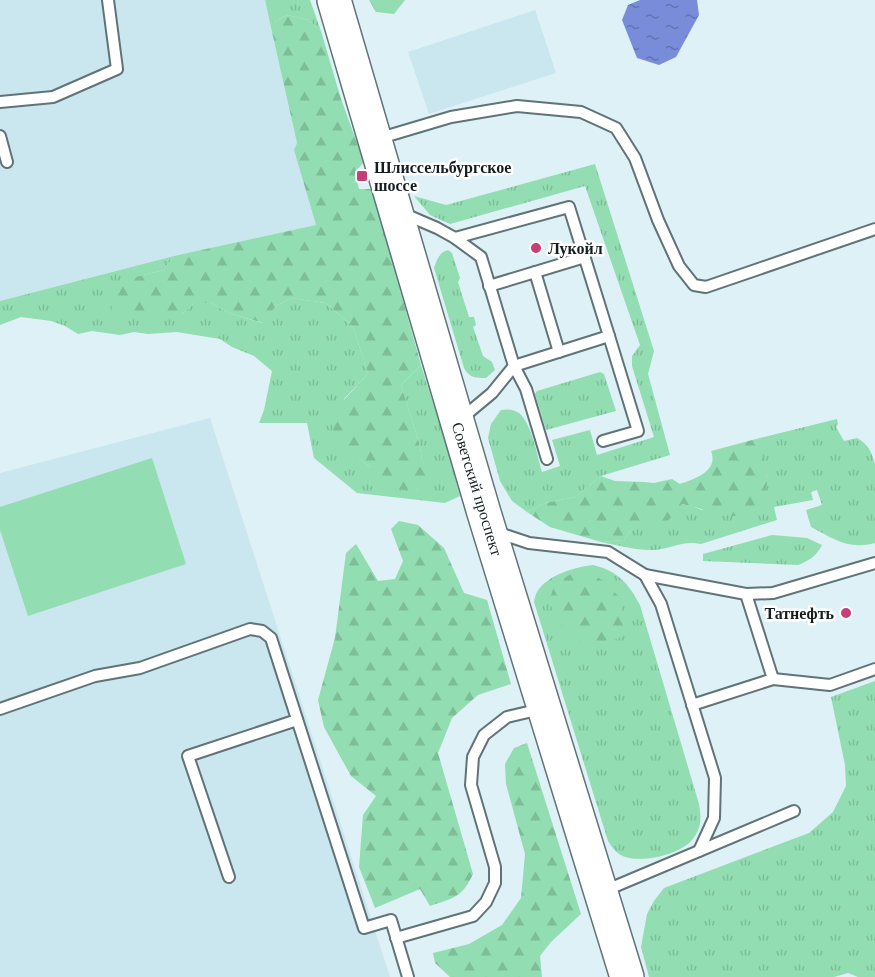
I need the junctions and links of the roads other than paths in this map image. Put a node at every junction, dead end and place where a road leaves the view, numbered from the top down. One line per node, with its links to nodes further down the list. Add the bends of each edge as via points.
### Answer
1 (108, 0): 3 (lane, via 117,69 53,97)
2 (334, 0): 5 (main road, Советский проспект)
3 (0, 102)
4 (0, 136): 6 (lane)
5 (374, 139): 7 (main road, Советский проспект); 8 (lane, via 451,117 517,106 581,112 616,128 635,158 678,266 694,285 706,287)
6 (7, 162)
7 (394, 210): 9 (lane); 16 (main road, Советский проспект)
8 (875, 229)
9 (455, 238): 10 (lane, via 569,207); 12 (lane, via 481,257)
10 (585, 257): 11 (lane); 13 (lane)
11 (535, 272): 12 (lane); 14 (lane)
12 (489, 286): 15 (lane)
13 (609, 336): 14 (lane); 17 (lane, via 638,431)
14 (559, 352): 15 (lane)
15 (514, 366): 16 (lane, via 492,393); 18 (lane, via 526,389)
16 (457, 422): 19 (main road, Советский проспект)
17 (603, 441)
18 (547, 459)
19 (489, 529): 21 (lane, via 529,543 608,552); 26 (main road, Советский проспект)
20 (875, 563): 22 (lane, via 773,593)
21 (645, 575): 22 (lane); 25 (lane, via 661,604)
22 (746, 594): 24 (lane)
23 (875, 669): 24 (lane, via 830,685)
24 (773, 679): 25 (lane)
25 (692, 705): 30 (lane, via 715,778 714,818)
26 (544, 708): 32 (main road, Советский проспект); 33 (lane, via 507,717 484,735 473,757 471,785 495,867 495,883 486,902 473,916)
27 (0, 709): 28 (lane, via 95,676 140,668 250,629 271,638)
28 (297, 720): 31 (lane, via 189,756); 33 (lane, via 364,928 391,920)
29 (794, 812): 30 (lane)
30 (699, 851): 32 (lane)
31 (229, 877)
32 (600, 892): 35 (main road, Советский проспект)
33 (396, 938): 34 (lane)
34 (408, 977)
35 (627, 977)

